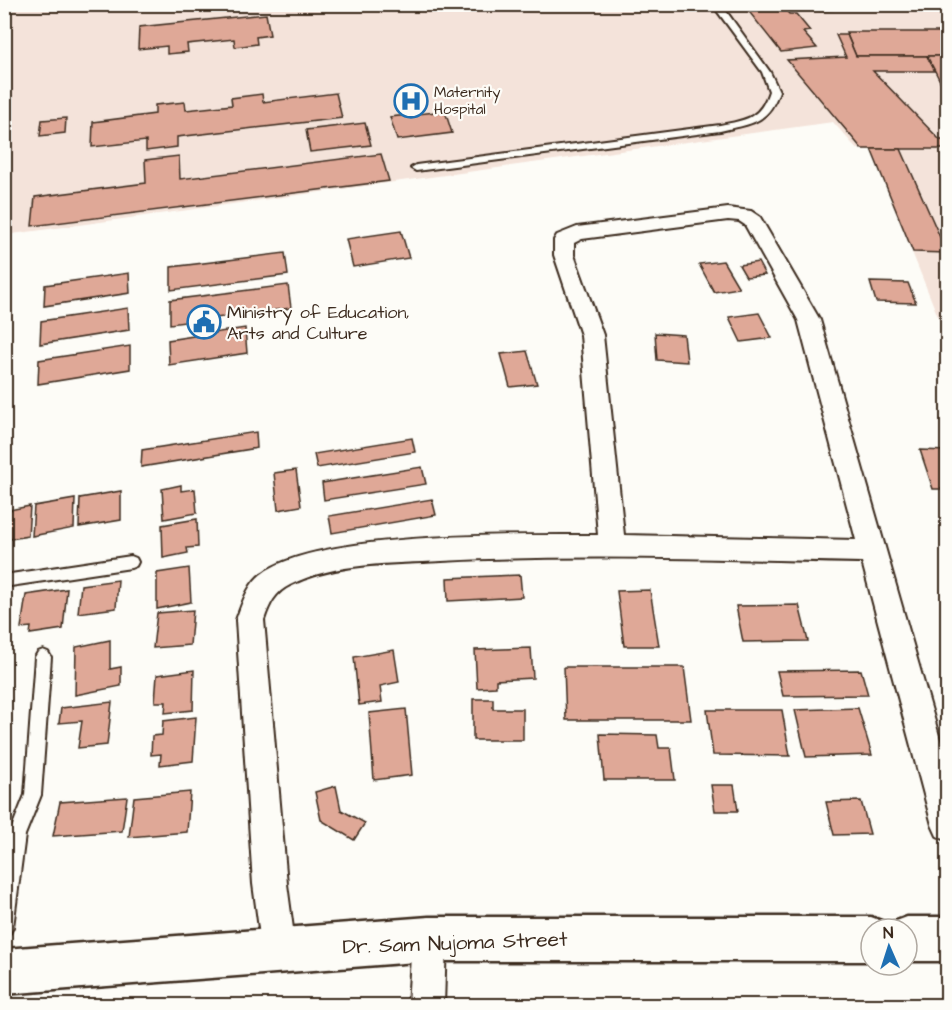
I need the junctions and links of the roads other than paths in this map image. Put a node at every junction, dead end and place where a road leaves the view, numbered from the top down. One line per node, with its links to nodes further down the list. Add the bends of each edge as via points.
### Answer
1 (716, 4): 2 (lane, via 766,72 774,91 769,107 753,121)
2 (416, 168)
3 (612, 546): 4 (street); 4 (street, via 592,335 564,255 564,240 577,233 728,214 753,220 809,320); 14 (street, via 383,554 313,566 279,577 258,595 250,620 270,884)
4 (874, 551): 8 (street)
5 (131, 562): 6 (lane)
6 (4, 580)
7 (44, 657): 9 (lane, via 33,795 17,835)
8 (948, 825)
9 (4, 927)
10 (429, 939): 11 (street, Dr. Sam Nujoma Street); 14 (street, Dr. Sam Nujoma Street); 16 (street)
11 (859, 939)
12 (919, 939): 13 (street)
13 (948, 939)
14 (279, 951): 15 (street, Dr. Sam Nujoma Street)
15 (4, 972)
16 (426, 1005)

